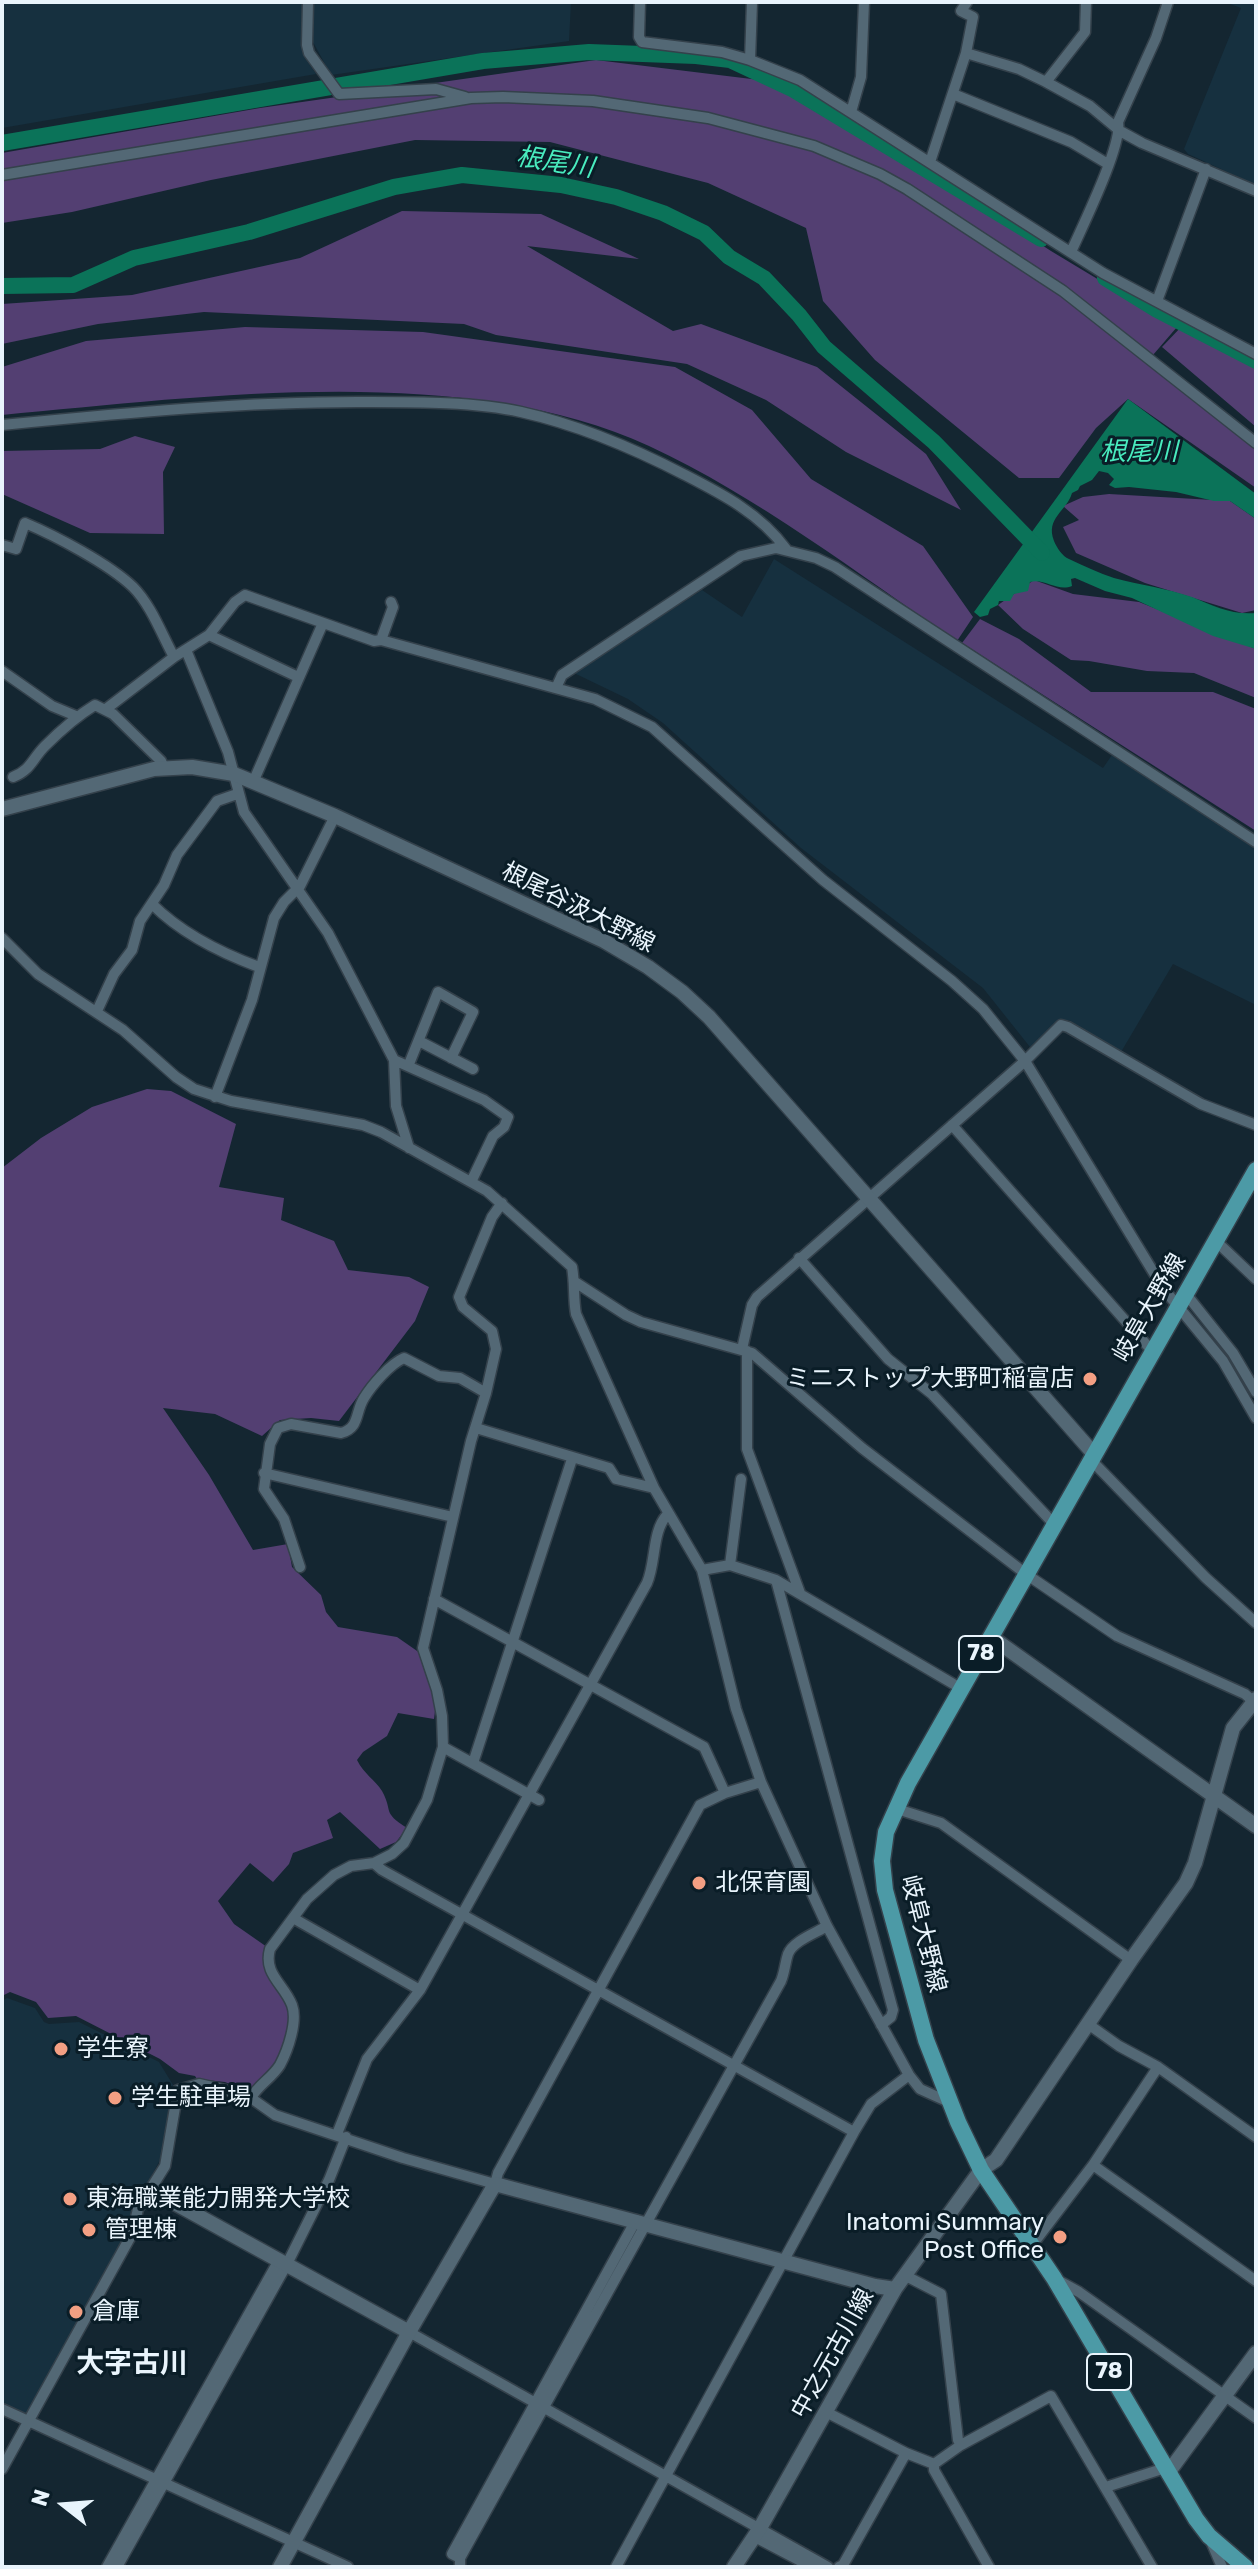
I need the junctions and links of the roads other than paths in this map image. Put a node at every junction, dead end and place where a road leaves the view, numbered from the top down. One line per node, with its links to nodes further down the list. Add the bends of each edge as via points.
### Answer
1 (308, 2): 12 (street, via 307,45 339,94 436,89)
2 (640, 2): 9 (street, via 642,42)
3 (752, 2): 9 (street)
4 (864, 2): 13 (street, via 861,77)
5 (967, 2): 8 (street, via 961,11 973,17)
6 (1086, 2): 10 (street, via 1085,32)
7 (1168, 2): 14 (street, via 1118,122)
8 (966, 53): 10 (street); 11 (street)
9 (750, 60): 13 (street, via 800,80)
10 (1046, 82): 14 (street, via 1090,106)
11 (953, 94): 15 (street); 16 (street, via 1071,142)
12 (471, 98): 18 (street); 24 (street, via 593,101 667,111 753,128 847,159 907,189 1063,291)
13 (851, 112): 15 (street)
14 (1120, 131): 16 (street); 17 (street)
15 (930, 162): 20 (street)
16 (1108, 164): 20 (street)
17 (1206, 169): 19 (street); 21 (street)
18 (2, 175)
19 (1256, 191)
20 (1071, 252): 21 (street)
21 (1157, 301): 22 (street)
22 (1256, 354)
23 (2, 425): 26 (street, via 311,401 414,402 521,412 644,454 753,514)
24 (1256, 443)
25 (2, 545): 32 (street, via 16,549 25,523 115,574 133,588)
26 (786, 549): 35 (street, via 741,556 562,675); 45 (street, via 835,567)
27 (391, 602): 30 (street)
28 (323, 623): 29 (street, via 245,595); 30 (street); 34 (street)
29 (209, 635): 31 (street); 34 (street)
30 (381, 640): 35 (street)
31 (186, 650): 32 (street); 39 (street)
32 (174, 657): 36 (street)
33 (2, 671): 37 (street)
34 (298, 677): 41 (street)
35 (556, 688): 54 (street, via 595,699 652,727 823,880 952,981 983,1009)
36 (106, 709): 37 (street, via 95,705); 38 (street)
37 (76, 716): 40 (street, via 25,772)
38 (164, 768): 39 (street, 根尾谷汲大野線); 43 (street, 根尾谷汲大野線)
39 (234, 774): 41 (street, 根尾谷汲大野線); 42 (street)
40 (13, 777)
41 (254, 780): 44 (street, 根尾谷汲大野線)
42 (237, 794): 46 (street); 47 (street, via 217,801 189,836)
43 (2, 809)
44 (335, 816): 46 (street); 63 (street, 根尾谷汲大野線, via 604,941 648,967 709,1017)
45 (1256, 842)
46 (295, 889): 49 (street, via 274,918); 53 (street, via 328,933)
47 (152, 904): 49 (street, via 184,930); 50 (street)
48 (2, 938): 50 (street, via 38,974)
49 (259, 967): 57 (street)
50 (97, 1011): 57 (street, via 176,1077)
51 (419, 1041): 52 (street); 52 (street, via 438,992 472,1009); 55 (street)
52 (451, 1058): 56 (street)
53 (394, 1060): 55 (street); 60 (street, via 396,1106)
54 (1025, 1061): 58 (street); 59 (street, via 1061,1025 1201,1104); 69 (street, via 1163,1288)
55 (409, 1064): 62 (street, via 508,1117)
56 (473, 1069)
57 (215, 1097): 60 (street, via 363,1125)
58 (952, 1125): 63 (street); 71 (street)
59 (1256, 1125)
60 (409, 1148): 62 (street)
61 (1254, 1177): 65 (main road, 岐阜大野線 / 78)
62 (471, 1182): 64 (street)
63 (868, 1199): 66 (street); 76 (street, 根尾谷汲大野線)
64 (502, 1203): 68 (street, via 572,1267); 73 (street, via 459,1297 463,1307 492,1331 496,1349)
65 (1216, 1241): 67 (street); 69 (main road, 岐阜大野線 / 78)
66 (799, 1258): 70 (street, via 752,1305); 83 (street, via 888,1359 932,1394)
67 (1256, 1279)
68 (575, 1282): 70 (street, via 641,1322); 80 (street, via 576,1314)
69 (1182, 1301): 71 (main road, 岐阜大野線 / 78); 72 (street, via 1233,1353); 74 (street)
70 (745, 1350): 87 (street); 89 (street, via 747,1449)
71 (1153, 1352): 76 (main road, 岐阜大野線 / 78)
72 (1256, 1392)
73 (486, 1393): 75 (street); 78 (street, via 404,1358 395,1361 364,1398 348,1431 291,1424 278,1428)
74 (1256, 1418)
75 (476, 1428): 77 (street); 82 (street)
76 (1094, 1454): 83 (main road, 岐阜大野線 / 78); 91 (street, via 1094,1463)
77 (572, 1459): 80 (street, via 609,1468 616,1479); 93 (street)
78 (264, 1473): 82 (street); 85 (street, via 264,1489 284,1519)
79 (741, 1479): 84 (street)
80 (654, 1488): 81 (street)
81 (667, 1515): 86 (street); 94 (street, via 647,1583)
82 (453, 1517): 90 (street)
83 (1054, 1524): 87 (main road, 岐阜大野線 / 78)
84 (730, 1565): 86 (street); 88 (street)
85 (300, 1567)
86 (702, 1570): 99 (street, via 736,1709)
87 (1026, 1574): 92 (main road, 岐阜大野線 / 78); 96 (street, via 1117,1636 1245,1694)
88 (776, 1580): 89 (street); 113 (street, via 893,2010)
89 (800, 1593): 95 (street)
90 (434, 1599): 93 (street); 97 (street, via 423,1648 437,1690)
91 (1256, 1623)
92 (991, 1637): 95 (main road, 岐阜大野線 / 78); 101 (street)
93 (514, 1641): 94 (street); 98 (street)
94 (591, 1684): 100 (street, via 704,1747); 102 (street)
95 (962, 1689): 103 (main road, 岐阜大野線 / 78)
96 (1254, 1705): 101 (street, 中之元古川線, via 1233,1728)
97 (443, 1747): 98 (street); 105 (street, via 414,1828 392,1854)
98 (473, 1763): 102 (street)
99 (761, 1782): 100 (street); 108 (street)
100 (725, 1793): 110 (street, via 700,1805)
101 (1214, 1796): 104 (street); 109 (street, 中之元古川線, via 1186,1883)
102 (534, 1797): 106 (street)
103 (894, 1808): 109 (street, via 941,1823); 118 (main road, 岐阜大野線 / 78, via 882,1861 885,1890 926,2040)
104 (1256, 1826)
105 (374, 1863): 106 (street); 107 (street, via 334,1875)
106 (463, 1915): 110 (street); 111 (street)
107 (293, 1918): 111 (street); 117 (street, via 268,1956 272,1977 294,2007 295,2021 281,2063)
108 (827, 1926): 113 (street); 114 (street, via 792,1947 781,1981)
109 (1131, 1960): 112 (street, 中之元古川線)
110 (598, 1989): 114 (street); 124 (street)
111 (420, 1990): 120 (street, via 367,2059)
112 (1088, 2024): 115 (street); 123 (street, 中之元古川線, via 996,2160)
113 (881, 2025): 116 (street)
114 (733, 2065): 119 (street); 126 (street)
115 (1158, 2067): 121 (street); 122 (street)
116 (909, 2075): 118 (street, via 920,2089); 119 (street, via 871,2104)
117 (251, 2098): 120 (street, via 275,2115); 125 (street, via 199,2084 178,2090 165,2166)
118 (951, 2103): 123 (main road, 岐阜大野線 / 78)
119 (854, 2132): 128 (street)
120 (342, 2136): 124 (street); 129 (street, via 329,2180)
121 (1256, 2137)
122 (1093, 2165): 127 (street); 132 (street)
123 (981, 2170): 127 (main road, 岐阜大野線 / 78); 130 (street, 中之元古川線)
124 (495, 2184): 126 (street); 134 (street)
125 (151, 2190): 129 (street); 141 (street)
126 (641, 2221): 128 (street); 137 (street)
127 (1033, 2244): 131 (main road, 岐阜大野線 / 78)
128 (784, 2261): 133 (street); 147 (street)
129 (283, 2262): 134 (street); 148 (street)
130 (904, 2275): 133 (street, 中之元古川線); 142 (street, via 941,2294)
131 (1054, 2278): 136 (street); 146 (main road, 岐阜大野線 / 78)
132 (1256, 2281)
133 (895, 2289): 139 (street, 中之元古川線)
134 (409, 2332): 137 (street); 152 (street)
135 (1256, 2353): 136 (street)
136 (1225, 2396): 140 (street); 146 (street)
137 (538, 2406): 147 (street); 153 (street, via 452,2554)
138 (2, 2409): 141 (street)
139 (826, 2412): 143 (street); 150 (street, 中之元古川線)
140 (1256, 2418)
141 (28, 2421): 145 (street); 148 (street)
142 (961, 2445): 144 (street); 149 (street, via 1051,2396)
143 (906, 2453): 144 (street); 162 (street)
144 (934, 2464): 163 (street)
145 (2, 2469)
146 (1167, 2470): 149 (street); 151 (main road, 岐阜大野線 / 78)
147 (664, 2477): 150 (street); 158 (street)
148 (159, 2481): 152 (street); 154 (street); 155 (street)
149 (1106, 2487): 164 (street)
150 (757, 2532): 159 (street, 中之元古川線); 160 (street); 161 (street)
151 (1209, 2536): 165 (street); 166 (main road, 岐阜大野線 / 78)
152 (293, 2542): 156 (street); 157 (street)
153 (460, 2562)
154 (107, 2567)
155 (117, 2567)
156 (280, 2567)
157 (348, 2567)
158 (616, 2567)
159 (734, 2567)
160 (812, 2567)
161 (828, 2567)
162 (839, 2567)
163 (989, 2567)
164 (1152, 2567)
165 (1222, 2567)
166 (1245, 2567)

